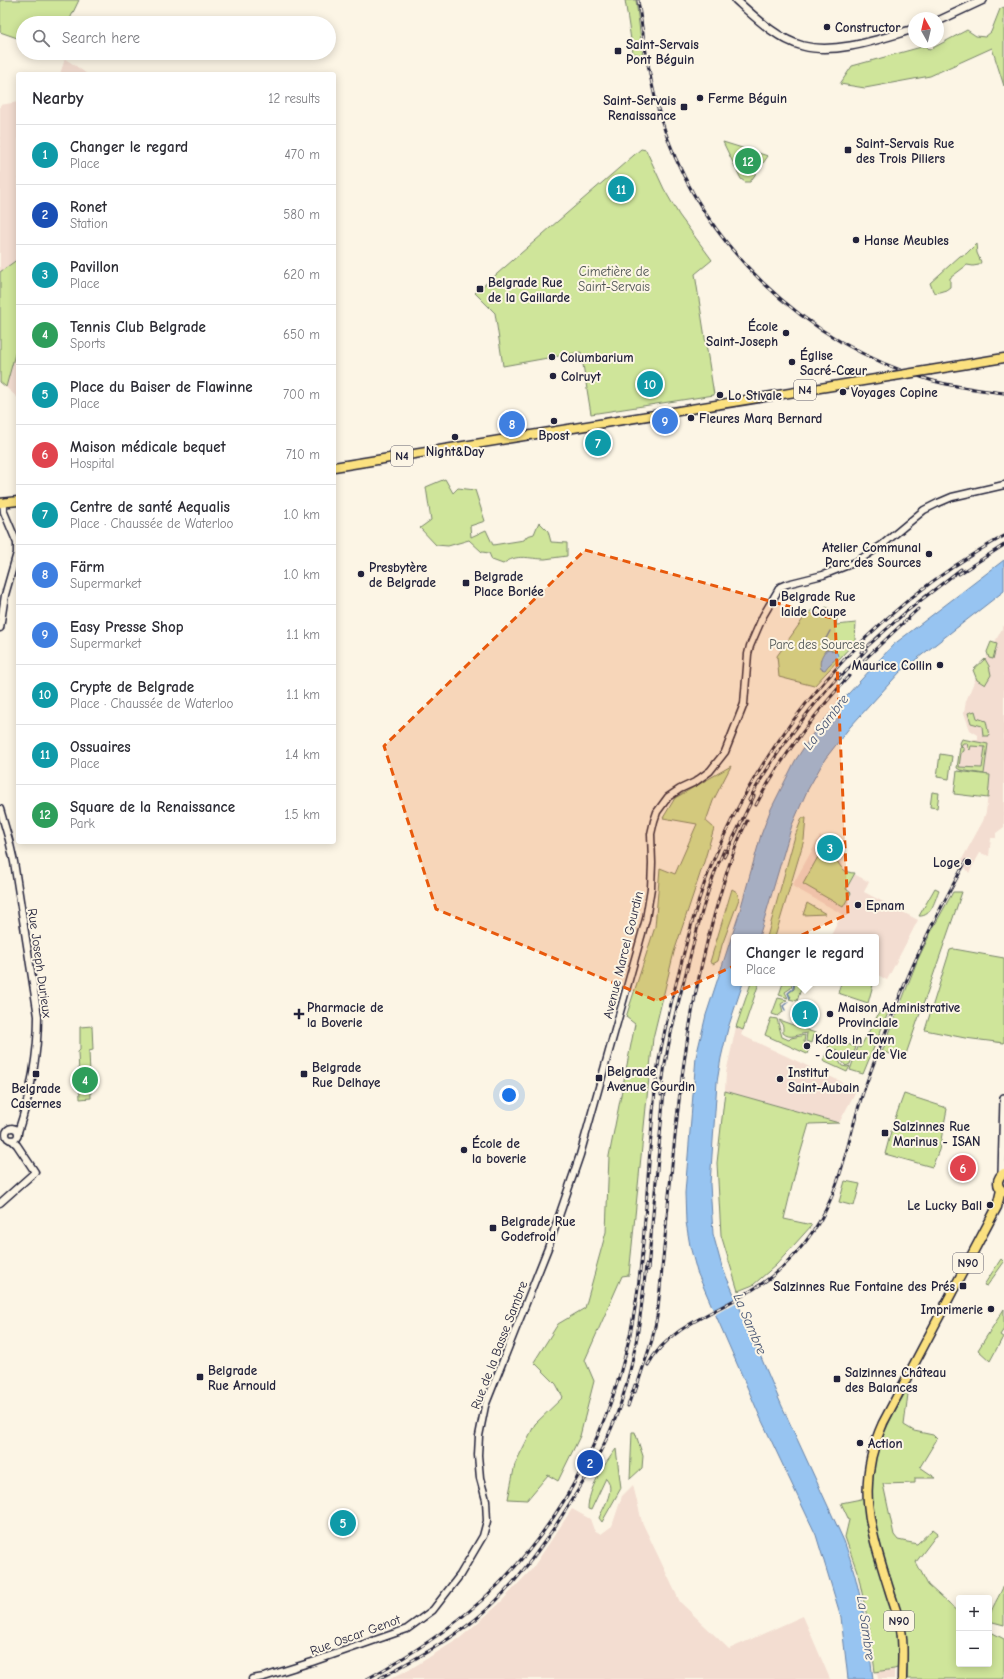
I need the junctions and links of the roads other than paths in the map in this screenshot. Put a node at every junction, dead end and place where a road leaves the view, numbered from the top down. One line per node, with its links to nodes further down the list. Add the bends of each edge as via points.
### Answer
1 (736, 0): 4 (main road, via 769,28 788,40 814,48 864,43)
2 (982, 0): 3 (main road)
3 (944, 18)
4 (908, 30)
5 (1004, 358): 6 (main road, N4, bridge)
6 (336, 467)
7 (1004, 485): 20 (street, Avenue Marcel Gourdin, via 938,502 856,562 823,575 780,587 750,646 744,704 725,752 710,771 668,797 654,820 651,834 651,888 646,919 585,1138)
8 (16, 502): 9 (main road)
9 (1, 503): 10 (street)
10 (16, 541)
11 (16, 557): 12 (street, via 5,596)
12 (0, 628)
13 (0, 809): 18 (street, Rue Joseph Durieux, via 14,862 38,1016 38,1042 22,1121 15,1134 17,1145 34,1172)
14 (1004, 1098): 15 (main road)
15 (1003, 1161): 16 (main road)
16 (1003, 1174): 17 (main road, N90, via 998,1183)
17 (1002, 1191): 21 (main road, N90, via 994,1213)
18 (0, 1203)
19 (1004, 1203): 21 (main road, N90)
20 (548, 1248): 22 (street, Rue de la Basse Sambre, via 485,1406 478,1455 480,1478)
21 (897, 1400): 24 (main road, N90, via 876,1440 869,1466 867,1492 872,1533 901,1630)
22 (486, 1500): 23 (street, Rue Oscar Genot, via 487,1521 483,1536 460,1575 433,1610 407,1629 312,1662)
23 (252, 1679)
24 (902, 1679)

